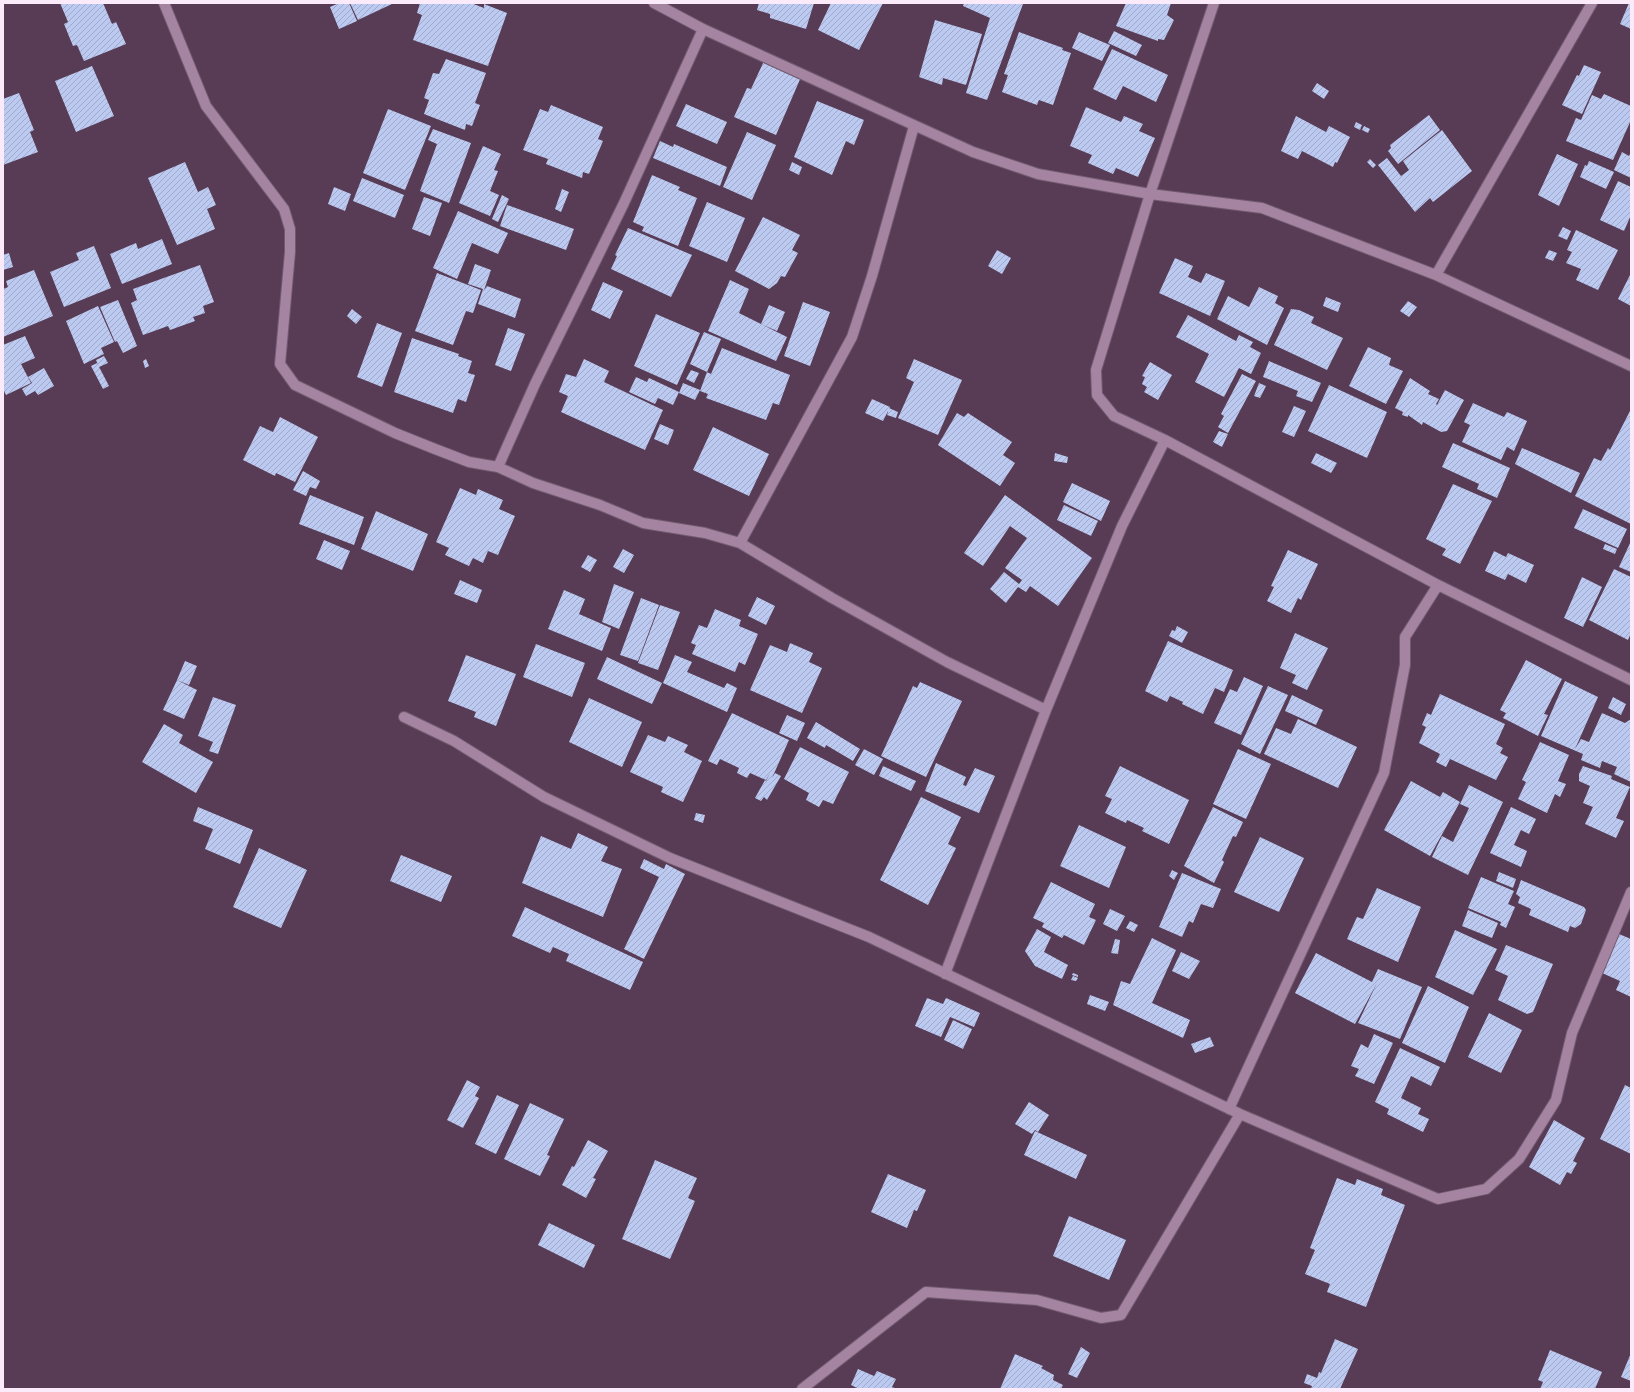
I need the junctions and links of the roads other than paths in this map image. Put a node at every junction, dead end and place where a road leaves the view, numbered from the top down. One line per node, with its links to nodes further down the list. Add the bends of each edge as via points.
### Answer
1 (164, 3): 11 (street, via 206,106 284,209 290,229 290,252 280,364 295,385 421,443 469,462)
2 (654, 3): 5 (street)
3 (1214, 3): 7 (street)
4 (1592, 3): 8 (street)
5 (703, 29): 6 (street); 11 (street, via 624,203 535,384)
6 (914, 126): 7 (street, via 973,152 1038,174); 12 (street, via 852,337)
7 (1150, 194): 8 (street, via 1262,208); 10 (street, via 1096,370 1097,395 1114,416)
8 (1436, 275): 9 (street)
9 (1631, 366)
10 (1165, 440): 13 (street); 15 (street, via 1122,526)
11 (498, 467): 12 (street, via 533,483 600,505 643,523 705,533)
12 (740, 543): 15 (street, via 947,662)
13 (1438, 586): 14 (street); 19 (street, via 1406,636 1404,665 1384,773)
14 (1631, 680)
15 (1046, 710): 18 (street)
16 (404, 717): 18 (street, via 454,741 544,797 670,858 869,937)
17 (1631, 892): 20 (street, via 1572,1033 1556,1100 1519,1159 1486,1190 1438,1199)
18 (945, 974): 19 (street)
19 (1229, 1108): 20 (street)
20 (1240, 1114): 21 (street, via 1121,1314 1101,1318 1037,1300 926,1292)
21 (802, 1389)

